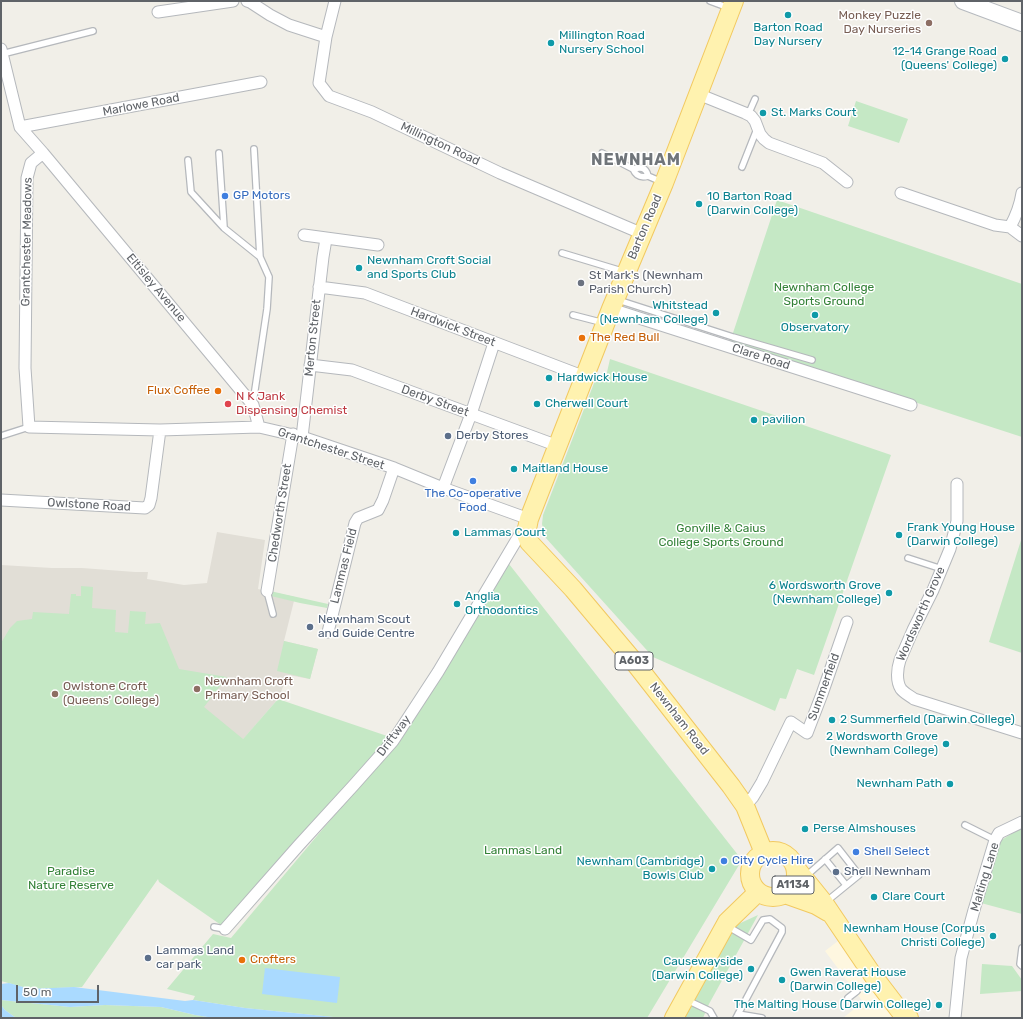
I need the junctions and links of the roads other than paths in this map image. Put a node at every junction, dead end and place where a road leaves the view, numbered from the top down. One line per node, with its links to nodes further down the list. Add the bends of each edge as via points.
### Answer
1 (233, 1): 7 (street)
2 (247, 1): 10 (street, via 289,25)
3 (335, 1): 10 (street, Millington Road)
4 (710, 1): 6 (lane)
5 (963, 1): 8 (street)
6 (732, 5): 13 (main road, Barton Road / A603)
7 (158, 12)
8 (1022, 23)
9 (94, 31): 11 (lane)
10 (326, 37): 31 (street, Millington Road, via 319,83 329,96 372,112 500,173)
11 (2, 51): 16 (street)
12 (261, 82): 16 (street, Marlowe Road)
13 (698, 94): 15 (street); 25 (main road, Barton Road / A603)
14 (755, 99): 15 (lane)
15 (748, 115): 17 (street)
16 (20, 127): 19 (street)
17 (757, 128): 23 (lane); 26 (street, via 768,143 823,163)
18 (254, 149): 37 (lane)
19 (44, 153): 46 (street, Eltisley Avenue); 49 (street, Grantchester Meadows, via 31,163 27,178 25,368)
20 (219, 153): 30 (lane)
21 (602, 153): 24 (lane)
22 (188, 160): 30 (lane, via 191,192)
23 (742, 167)
24 (633, 169): 25 (lane, via 638,176); 25 (lane, via 643,168)
25 (656, 179): 31 (main road, Barton Road / A603)
26 (847, 182)
27 (901, 193): 29 (street, via 995,225)
28 (1022, 193): 29 (street, via 1021,203)
29 (1010, 227): 33 (street)
30 (224, 228): 37 (lane)
31 (642, 234): 38 (main road, Barton Road / A603)
32 (304, 235): 34 (street)
33 (1022, 236)
34 (326, 238): 35 (street); 39 (street, Merton Street)
35 (378, 245)
36 (562, 254): 38 (lane)
37 (260, 257): 46 (lane, via 269,277)
38 (626, 272): 40 (main road, Barton Road / A603)
39 (319, 287): 42 (street, Hardwick Street, via 365,293); 44 (street, Merton Street)
40 (611, 311): 41 (lane); 43 (lane, via 732,337); 45 (main road, Barton Road / A603); 47 (street, Clare Road)
41 (573, 315)
42 (494, 343): 45 (street, Hardwick Street); 48 (street)
43 (812, 360)
44 (310, 365): 48 (street, Derby Street, via 352,370); 53 (street, Merton Street)
45 (585, 378): 54 (main road, Barton Road / A603)
46 (253, 405): 50 (street, Eltisley Avenue)
47 (911, 405)
48 (471, 414): 54 (street, Derby Street); 57 (street)
49 (29, 427): 51 (street, Grantchester Street); 52 (lane)
50 (259, 427): 51 (street, Grantchester Street); 53 (street, Grantchester Street)
51 (160, 430): 58 (street, Owlstone Road, via 151,498 145,508)
52 (1, 436)
53 (297, 436): 55 (street, Grantchester Street); 62 (street, Chedworth Street)
54 (558, 446): 59 (main road, Barton Road / A603)
55 (394, 468): 57 (street, Grantchester Street); 65 (street, Lammas Field, via 378,510 358,518 355,523)
56 (956, 484): 61 (street, Wordsworth Grove, via 956,521 950,549)
57 (443, 488): 59 (street, Grantchester Street)
58 (1, 500)
59 (529, 518): 67 (main road, Newnham Road / A603, via 526,534 529,542 573,589 631,658); 79 (street, Driftway, via 438,672 393,741 299,845)
60 (908, 558): 61 (lane)
61 (942, 569): 66 (street, Wordsworth Grove, via 898,666 901,689 914,699)
62 (267, 591): 63 (lane)
63 (273, 614)
64 (847, 622): 67 (street, Summerfield, via 807,733 792,720 762,782)
65 (328, 632)
66 (1022, 733)
67 (745, 806): 71 (main road, Newnham Road / A603)
68 (1022, 822): 70 (street, Malting Lane, via 1000,833)
69 (964, 825): 70 (lane)
70 (996, 840): 90 (street, Malting Lane, via 962,958)
71 (764, 853): 73 (main road, A1134, via 770,851 784,854); 75 (main road, A1134, via 753,863 750,872 751,881)
72 (825, 860): 73 (lane); 74 (lane); 74 (lane, via 838,848 858,875)
73 (800, 872): 76 (main road, A1134, via 792,888); 77 (main road, A1134)
74 (846, 885): 77 (lane)
75 (758, 892): 76 (main road, A1134, via 775,898); 78 (main road, A1134)
76 (785, 894): 77 (main road, A1134)
77 (827, 909): 89 (main road, A1134, via 872,979)
78 (726, 925): 85 (lane, via 751,940 763,920 770,919 782,928); 86 (main road, A1134)
79 (219, 928)
80 (1022, 948): 81 (lane)
81 (1022, 966)
82 (856, 991): 83 (lane)
83 (848, 998)
84 (689, 1000): 87 (lane, via 710,1011)
85 (737, 1016): 88 (lane)
86 (674, 1018)
87 (714, 1018)
88 (762, 1018)
89 (909, 1018)
90 (955, 1018)

